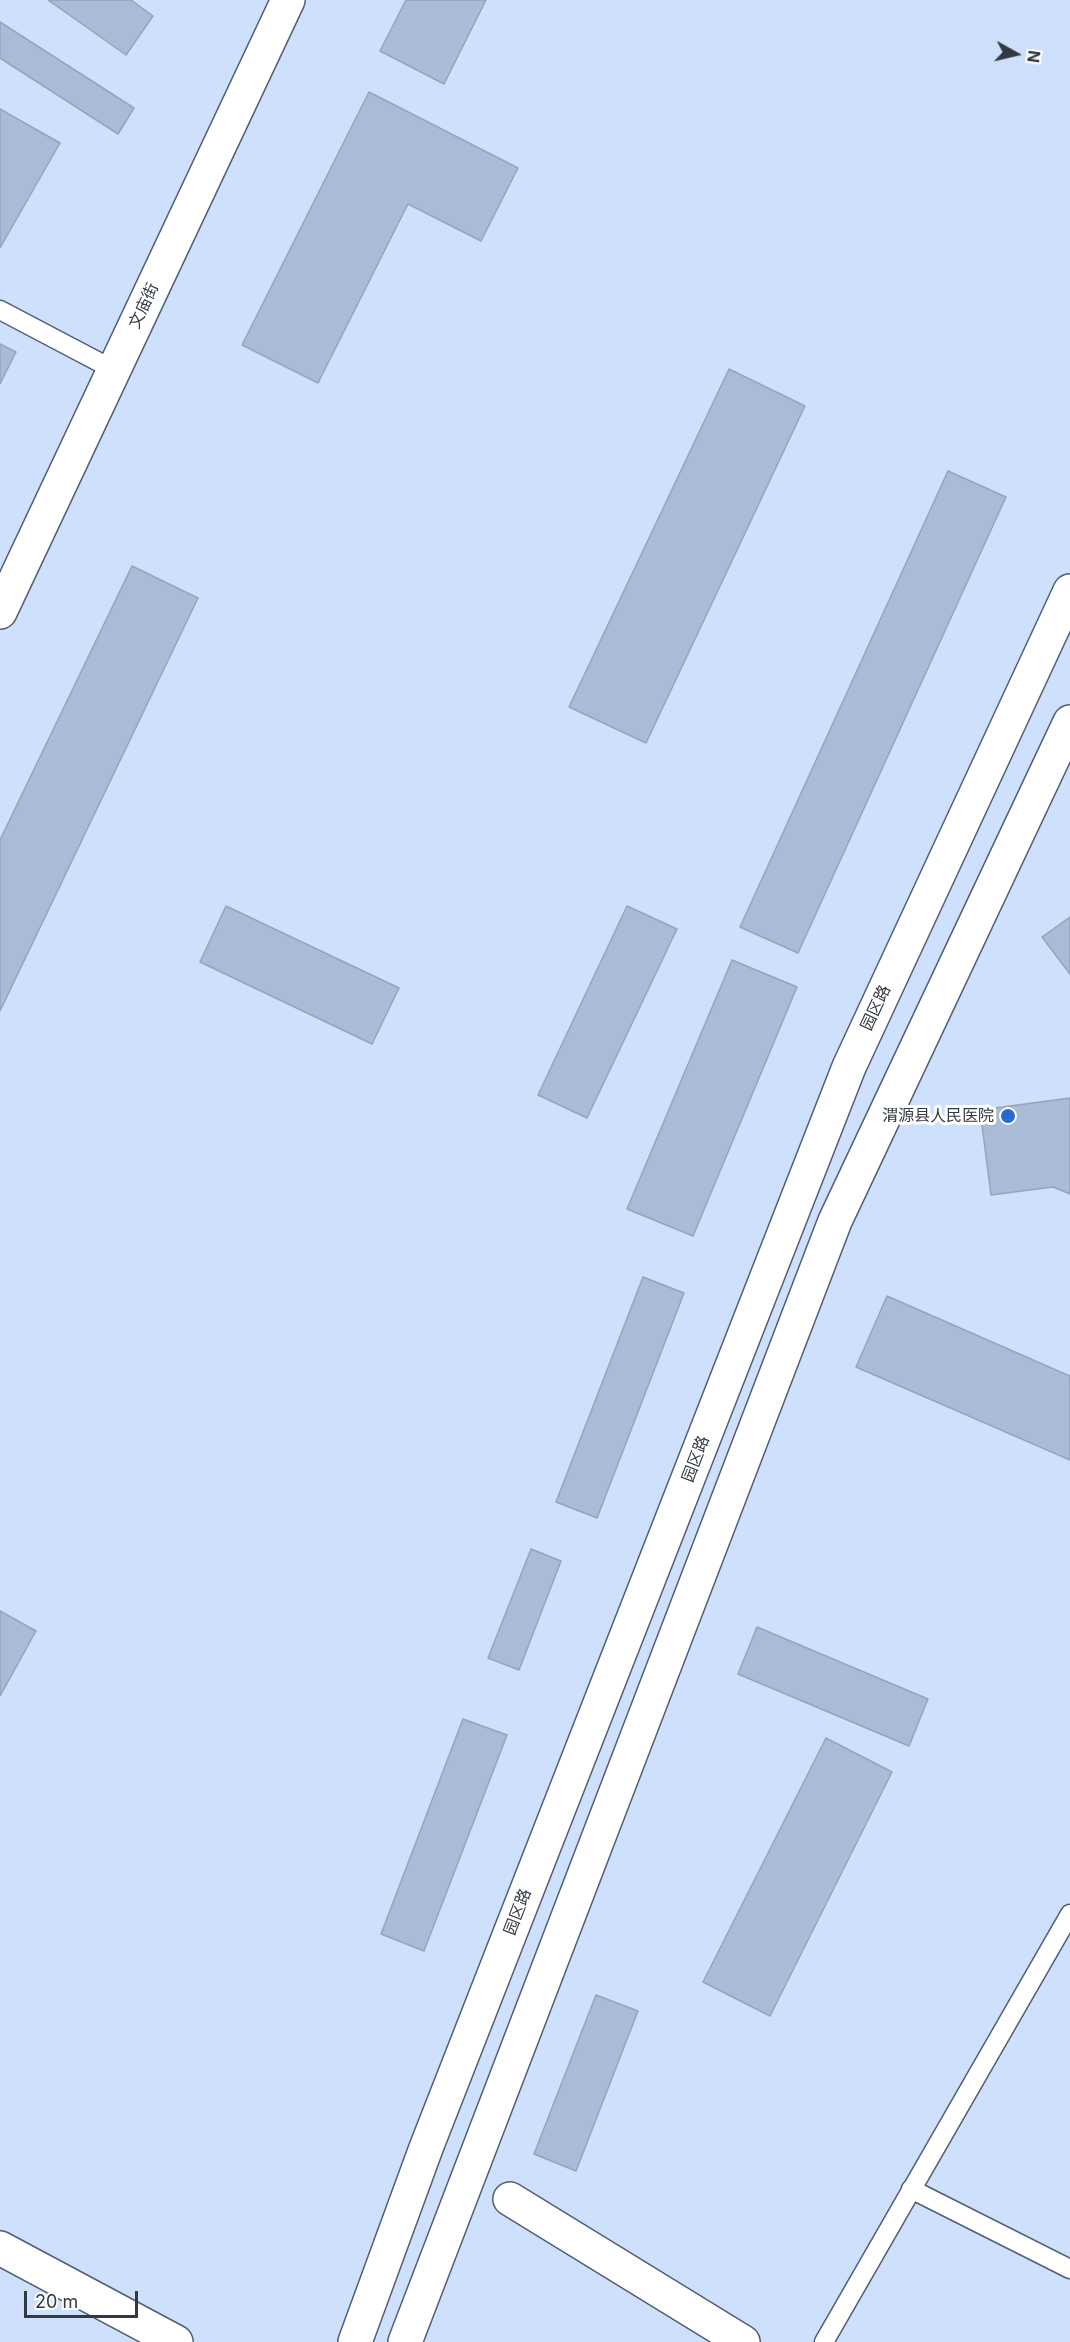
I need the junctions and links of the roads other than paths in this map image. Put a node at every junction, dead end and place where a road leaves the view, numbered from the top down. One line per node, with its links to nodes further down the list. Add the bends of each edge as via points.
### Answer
1 (288, 0): 3 (main road, 文庙街)
2 (0, 310): 3 (lane)
3 (114, 370): 5 (main road, 文庙街)
4 (1070, 591): 13 (main road, 园区路, via 849,1067 426,2148)
5 (0, 612)
6 (1070, 722): 14 (main road, via 835,1221)
7 (1070, 1914): 8 (lane)
8 (911, 2189): 11 (lane); 16 (lane)
9 (510, 2199): 15 (main road)
10 (0, 2248): 12 (main road)
11 (1070, 2269)
12 (176, 2342)
13 (355, 2342)
14 (405, 2342)
15 (743, 2342)
16 (824, 2342)

